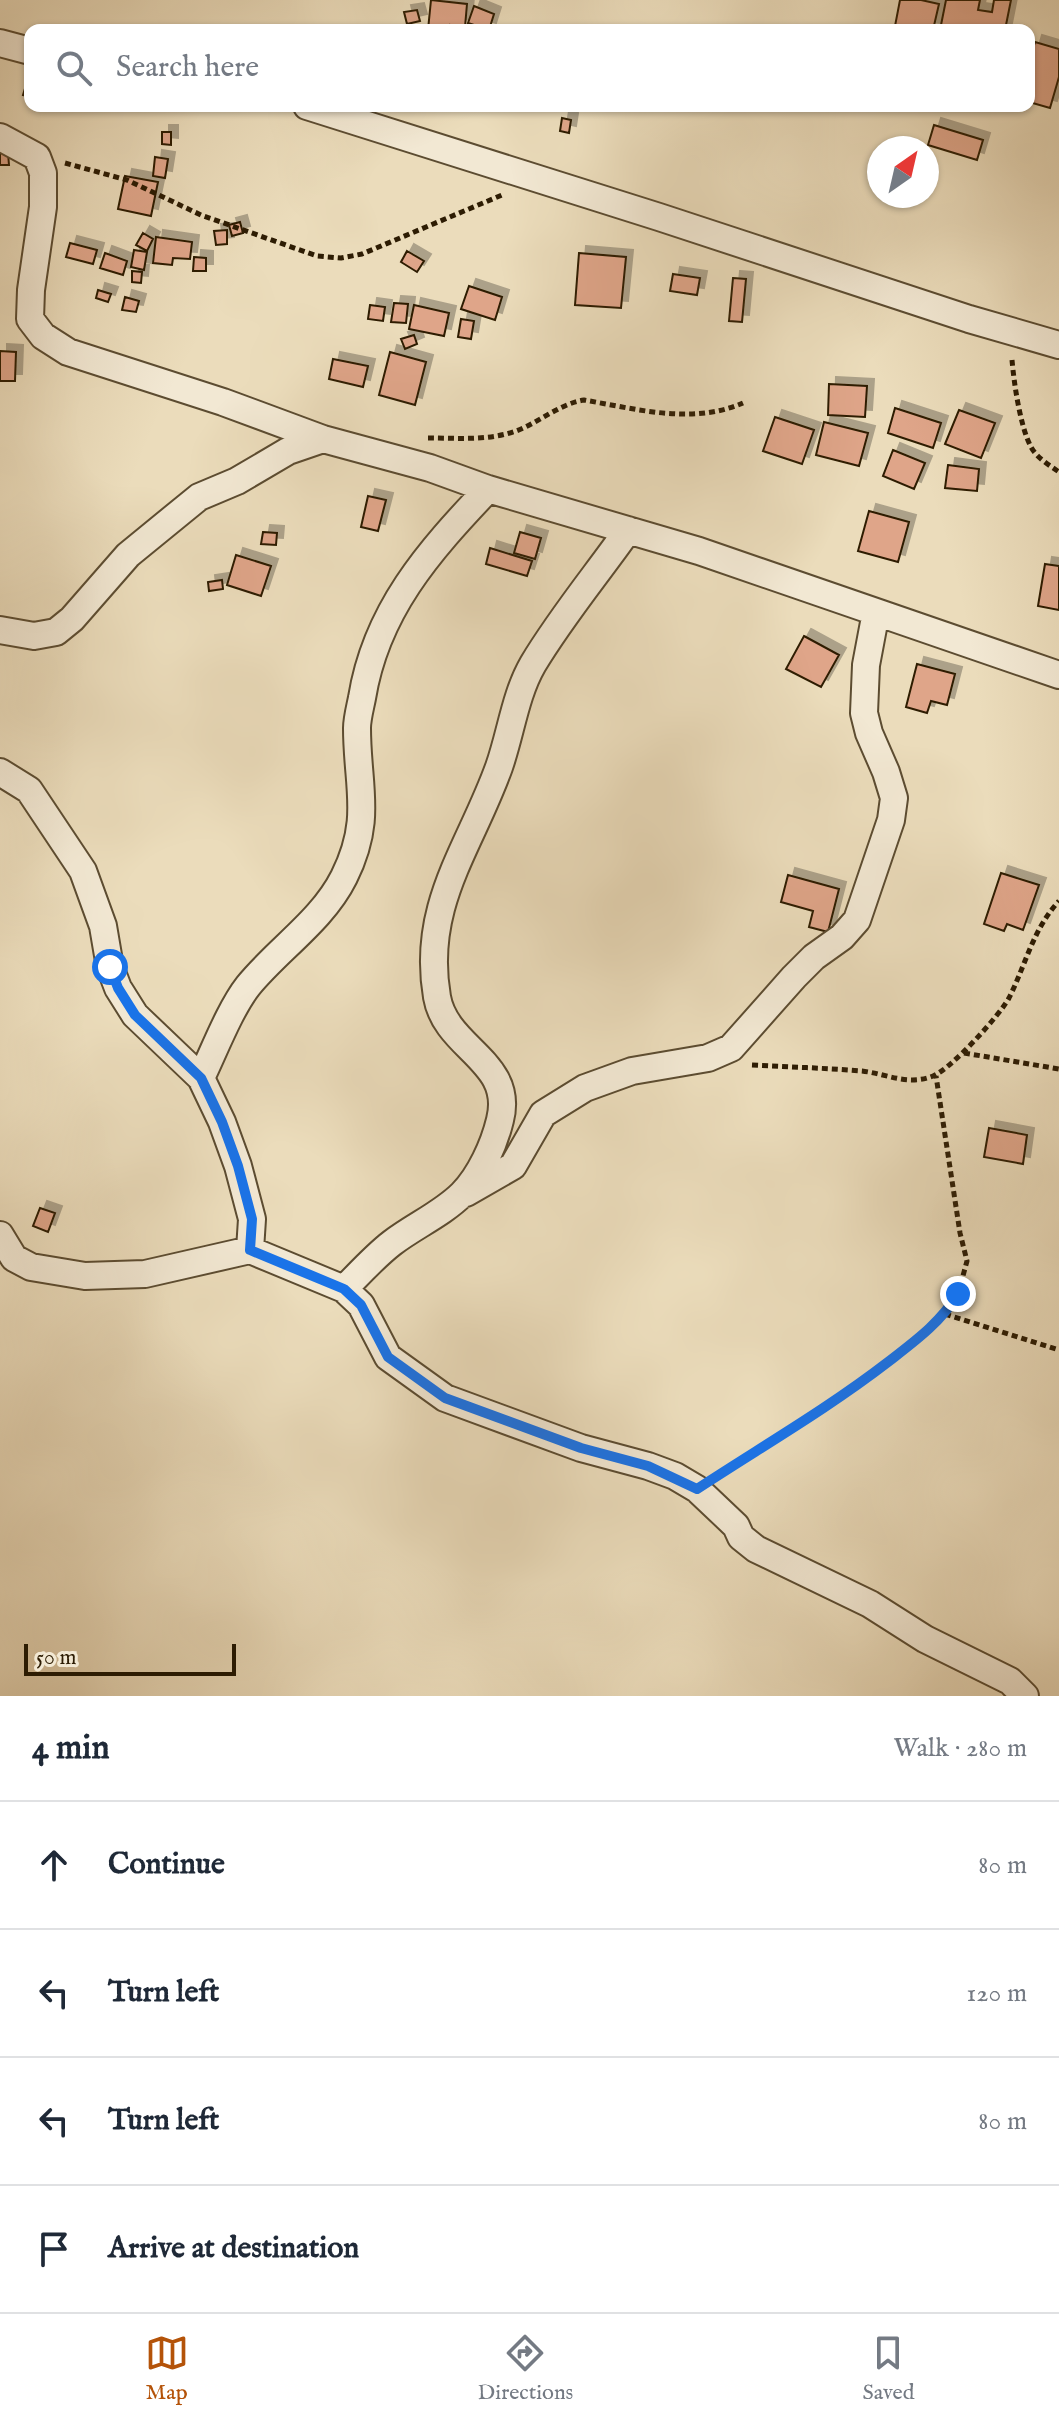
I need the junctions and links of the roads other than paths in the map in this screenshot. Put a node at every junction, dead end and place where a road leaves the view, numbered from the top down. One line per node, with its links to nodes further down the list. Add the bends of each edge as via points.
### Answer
1 (0, 43): 2 (street)
2 (24, 49)
3 (326, 112): 5 (street)
4 (0, 137): 6 (street, via 37,157 43,173 30,319 43,336 68,352)
5 (1059, 345)
6 (323, 439): 7 (street); 10 (street, via 288,451 190,504 128,555 56,632 34,636)
7 (488, 489): 8 (street); 13 (street, via 441,539 377,636 357,727 361,824 343,879 314,918 245,989)
8 (628, 530): 9 (street); 14 (street, via 532,666 486,803 444,890 433,973 442,1018 484,1061 503,1097 486,1156)
9 (876, 612): 11 (street); 14 (street, via 864,713 894,798 857,920 814,957 731,1048 708,1058 632,1071 559,1102 543,1114 513,1166)
10 (0, 630)
11 (1059, 675)
12 (0, 772): 13 (street, via 29,790 83,871 103,926 110,967 135,1015)
13 (201, 1078): 16 (street, via 238,1166 252,1219)
14 (461, 1195): 17 (street, via 390,1245)
15 (0, 1235): 16 (street, via 14,1258 31,1267 85,1276 145,1274)
16 (250, 1250): 17 (street)
17 (344, 1289): 18 (street, via 361,1305 388,1357 445,1398 581,1448 648,1466 697,1489 756,1549 870,1604 925,1639 1010,1681)
18 (1025, 1696)

